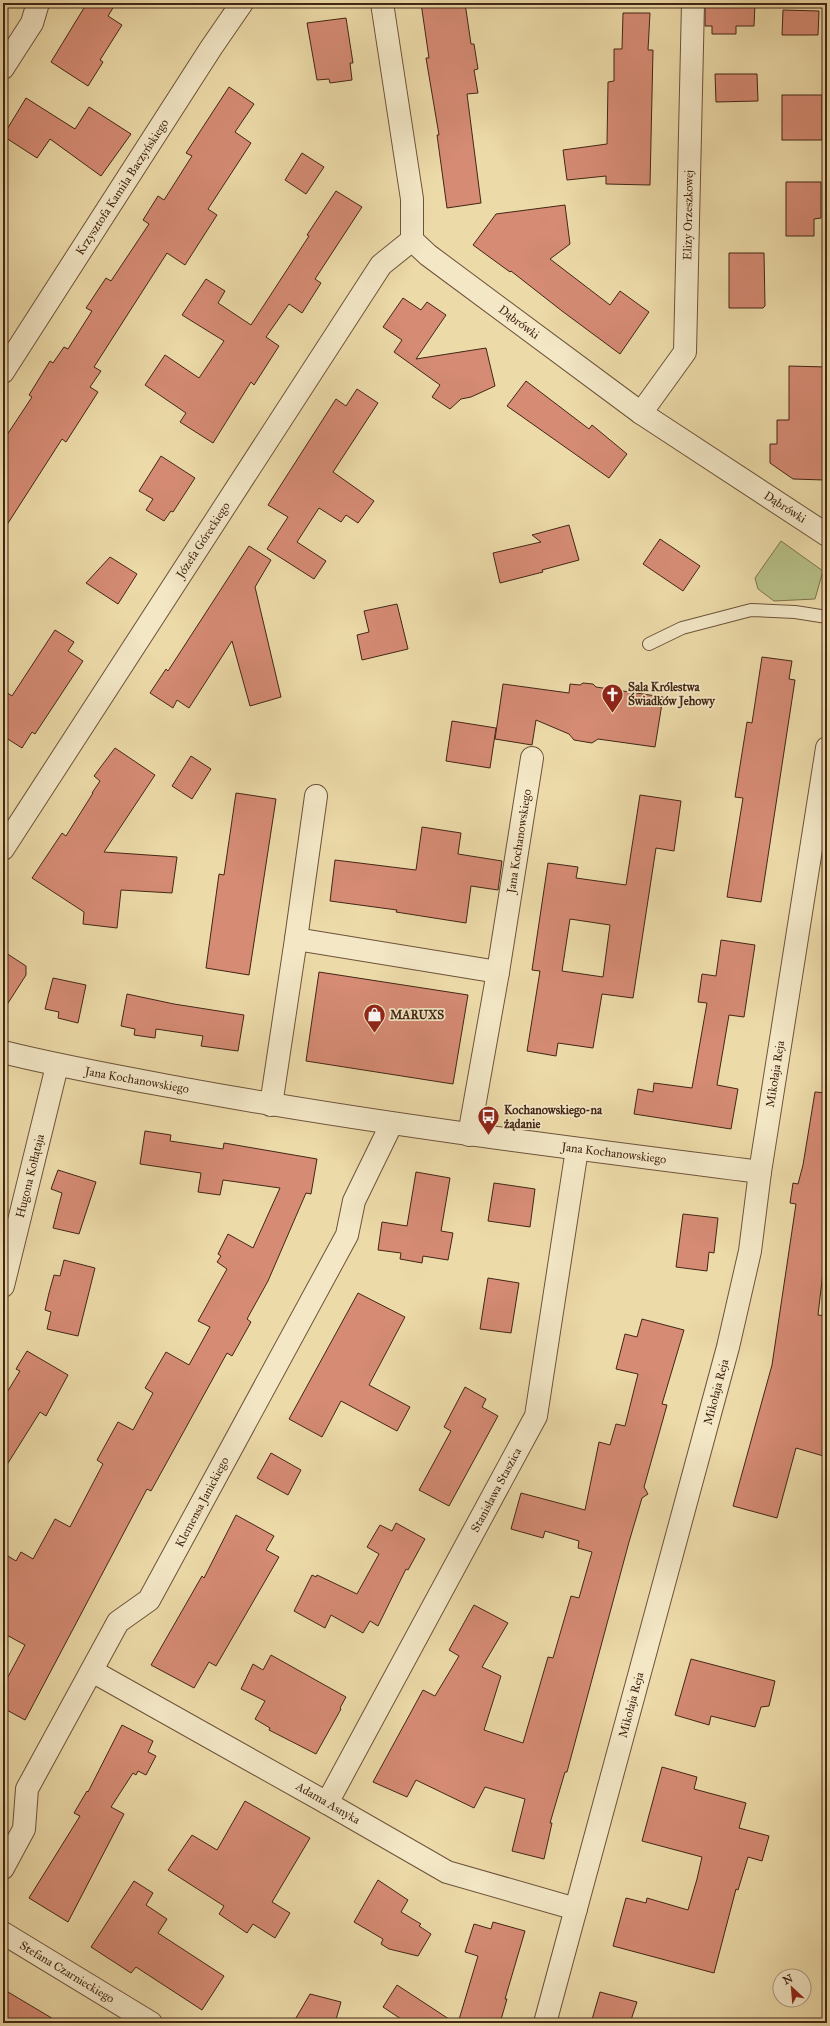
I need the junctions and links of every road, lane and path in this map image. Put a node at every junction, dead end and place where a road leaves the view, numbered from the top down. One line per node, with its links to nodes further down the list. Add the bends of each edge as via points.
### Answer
1 (38, 3): 5 (street, via 32,23)
2 (242, 3): 7 (street, Krzysztofa Kamila Baczyńskiego)
3 (382, 3): 6 (street, via 412,198)
4 (693, 3): 8 (street, Elizy Orzeszkowej, via 685,352)
5 (3, 68)
6 (412, 240): 8 (street, Dąbrówki, via 428,255); 15 (street, Józefa Góreckiego, via 381,265)
7 (3, 372)
8 (641, 413): 9 (street, Dąbrówki)
9 (827, 535)
10 (827, 617): 11 (lane, via 795,612 751,610 682,628)
11 (649, 644)
12 (827, 748): 24 (street, Mikołaja Reja)
13 (532, 758): 17 (street, Jana Kochanowskiego)
14 (316, 796): 16 (street)
15 (3, 849)
16 (296, 939): 17 (street); 20 (street)
17 (498, 972): 22 (street, Jana Kochanowskiego)
18 (3, 1052): 19 (street, Jana Kochanowskiego)
19 (57, 1066): 20 (street, Jana Kochanowskiego); 25 (street, Hugona Kołłątaja)
20 (271, 1105): 21 (street, Jana Kochanowskiego)
21 (391, 1125): 22 (street, Jana Kochanowskiego); 26 (street, Klemensa Janickiego, via 354,1201 347,1235 149,1600 118,1622)
22 (469, 1135): 23 (street, Jana Kochanowskiego)
23 (577, 1149): 24 (street, Jana Kochanowskiego); 27 (street, Stanisława Staszica, via 536,1416)
24 (760, 1172): 29 (street, Mikołaja Reja, via 750,1251 728,1347)
25 (3, 1286)
26 (92, 1671): 27 (street, Adama Asnyka); 28 (street, Klemensa Janickiego, via 27,1789 24,1829)
27 (328, 1802): 29 (street, Adama Asnyka, via 447,1872)
28 (3, 1868)
29 (576, 1909): 32 (street, Mikołaja Reja)
30 (3, 1933): 31 (street, Stefana Czarnieckiego)
31 (151, 2023)
32 (545, 2023)

